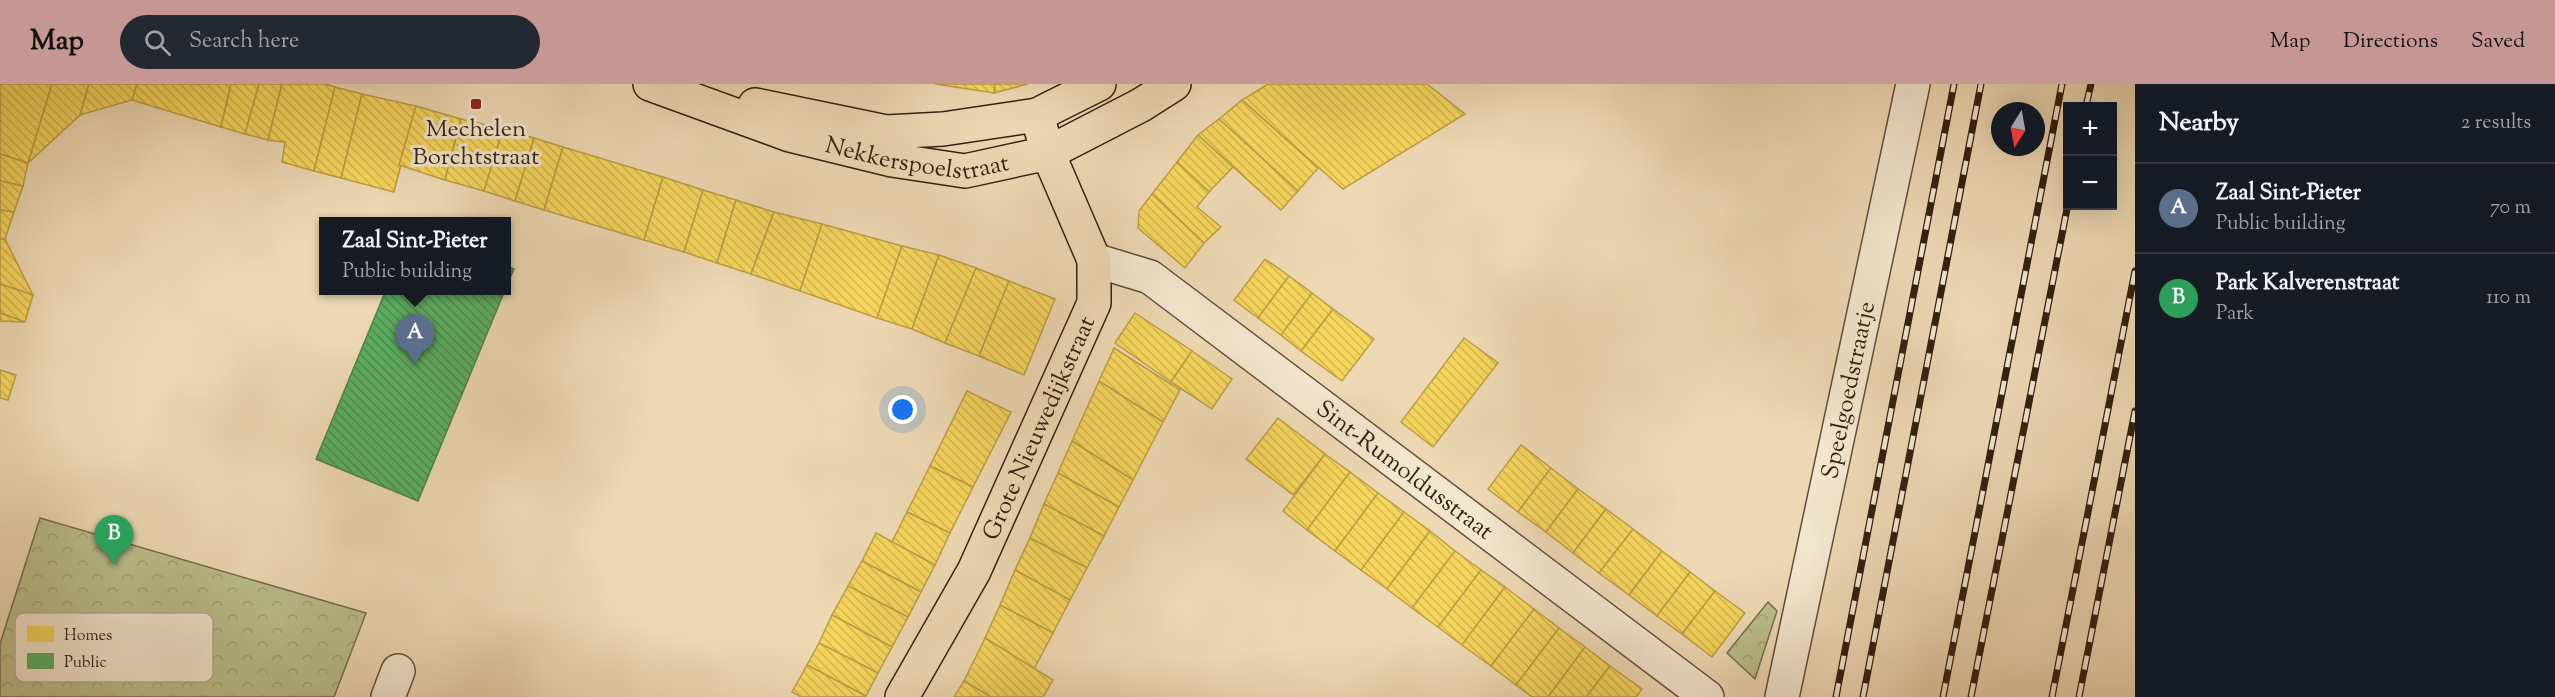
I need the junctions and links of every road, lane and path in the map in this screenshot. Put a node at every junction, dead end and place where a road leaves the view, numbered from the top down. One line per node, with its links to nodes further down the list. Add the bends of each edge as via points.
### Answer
1 (650, 84): 7 (main road, Nekkerspoelstraat, via 790,135 892,160 965,171)
2 (655, 84): 6 (main road, Nekkerspoelstraat, via 886,132 943,129)
3 (1099, 84): 6 (main road, Nekkerspoelstraat)
4 (1174, 84): 7 (main road, Nekkerspoelstraat)
5 (1913, 84): 11 (street, Speelgoedstraatje)
6 (1037, 115): 7 (main road, Grote Nieuwedijkstraat)
7 (1048, 153): 8 (main road, Grote Nieuwedijkstraat)
8 (1094, 260): 9 (street, Sint-Rumoldusstraat, via 1150,277); 10 (main road, Grote Nieuwedijkstraat, via 1094,303 974,571)
9 (1692, 692)
10 (902, 697)
11 (1782, 697)

